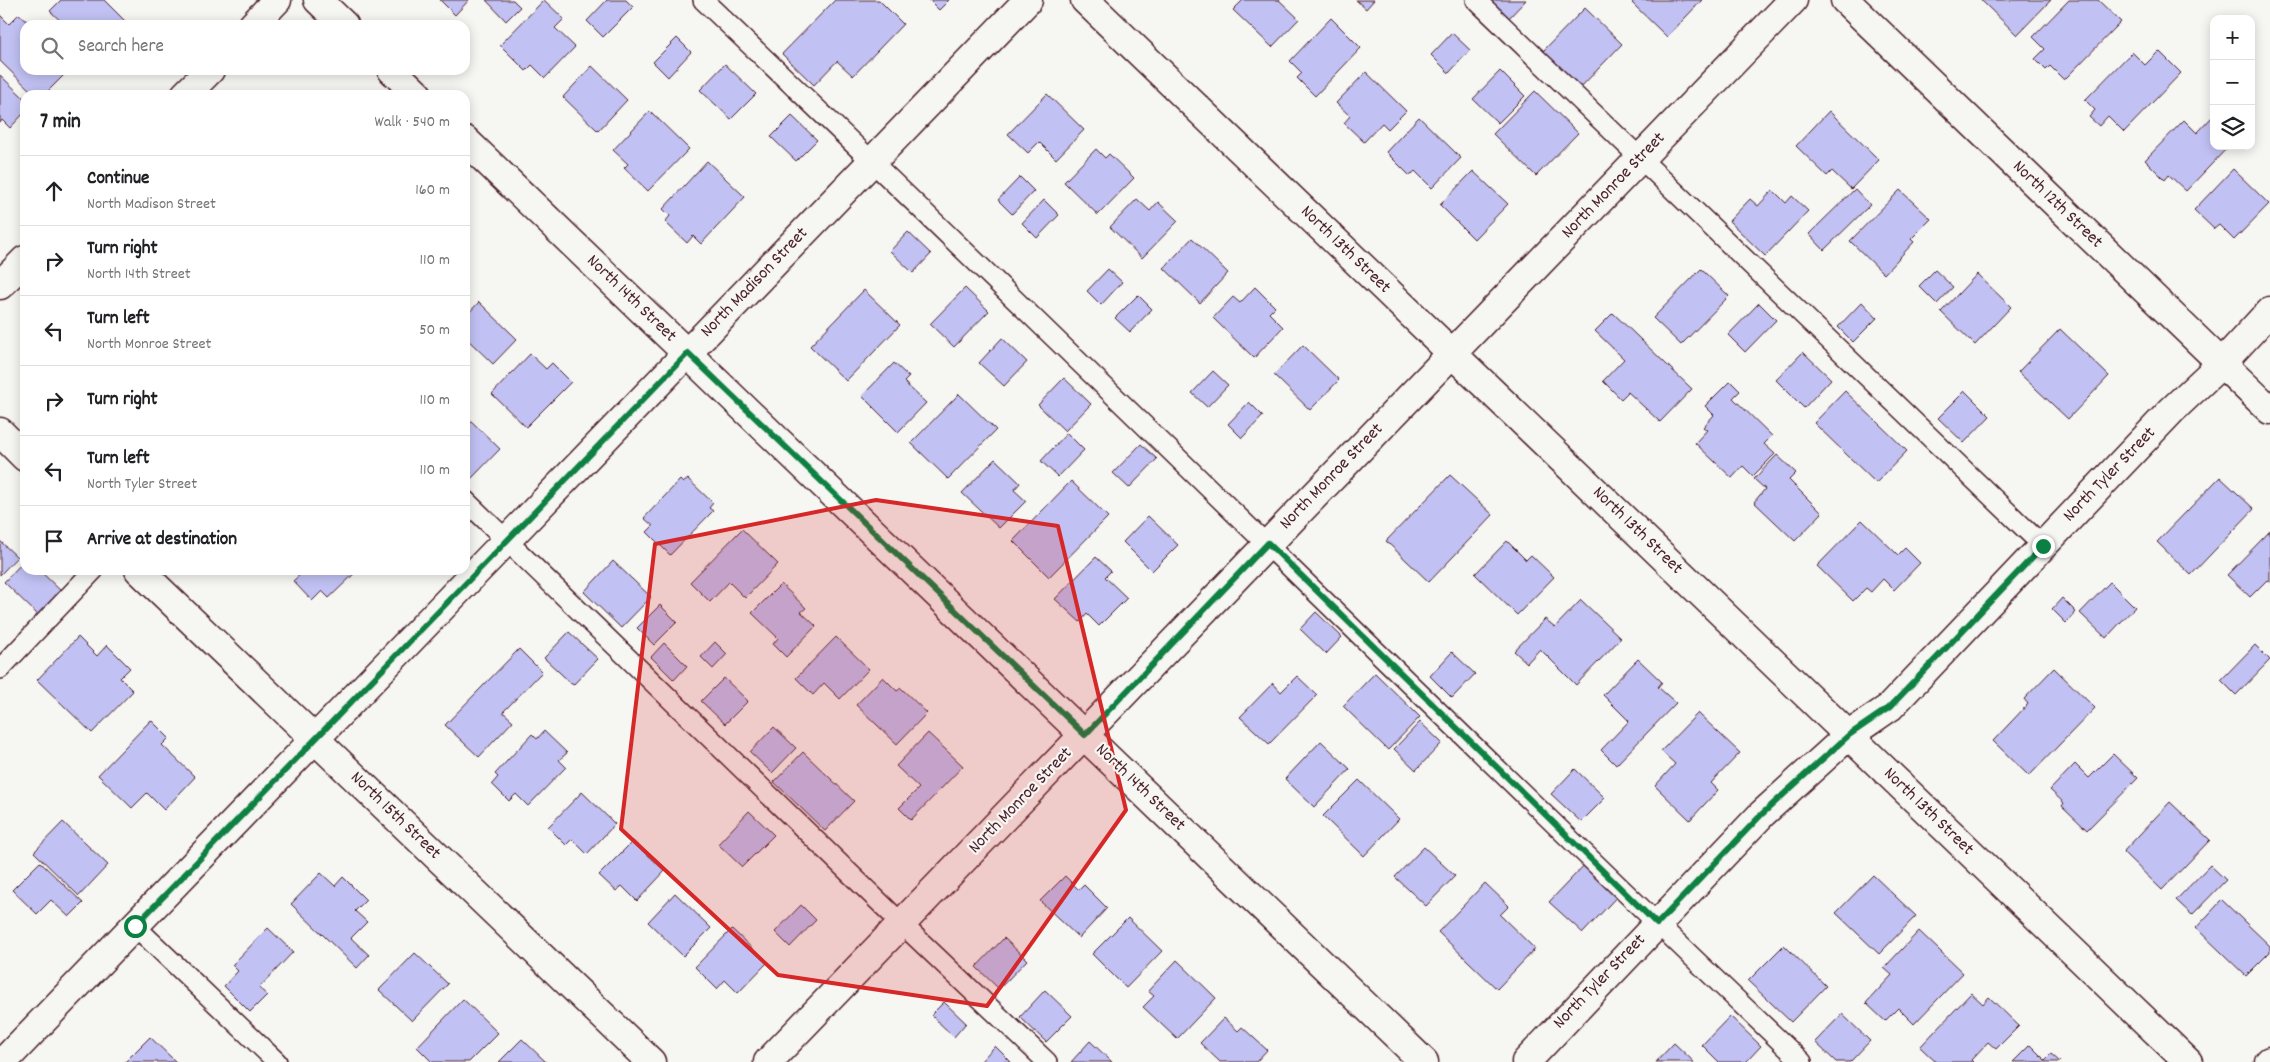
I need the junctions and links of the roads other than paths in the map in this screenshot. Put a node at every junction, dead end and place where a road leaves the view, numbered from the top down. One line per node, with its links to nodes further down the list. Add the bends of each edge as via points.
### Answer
1 (277, 0): 9 (street)
2 (318, 0): 10 (street)
3 (703, 0): 17 (lane)
4 (1028, 0): 17 (street, North Madison Street)
5 (1085, 0): 22 (street, North 13th Street)
6 (1476, 0): 16 (lane)
7 (1793, 0): 16 (street, North Monroe Street)
8 (1845, 0): 23 (street, North 12th Street)
9 (258, 20)
10 (339, 20)
11 (205, 75): 13 (street)
12 (397, 75): 14 (street)
13 (191, 90)
14 (413, 90)
15 (470, 145): 21 (street, North 14th Street)
16 (1641, 158): 22 (street, North Monroe Street); 30 (lane)
17 (873, 161): 21 (street, North Madison Street); 29 (lane)
18 (20, 265): 19 (street)
19 (0, 285)
20 (2270, 311): 23 (street, North Tyler Street)
21 (688, 353): 28 (street, North Madison Street); 34 (street, North 14th Street)
22 (1452, 353): 29 (street, North Monroe Street); 35 (street, North 13th Street)
23 (2222, 363): 24 (street, North 12th Street); 30 (street, North Tyler Street, via 2172,410)
24 (2270, 410)
25 (0, 432): 26 (street)
26 (20, 452)
27 (470, 505): 28 (lane)
28 (507, 540): 36 (street, North Madison Street); 37 (lane)
29 (1268, 543): 34 (street, North Monroe Street); 38 (lane)
30 (2043, 546): 35 (street, North Tyler Street, via 1890,707)
31 (89, 575): 33 (lane)
32 (144, 575): 36 (street, North 15th Street)
33 (0, 669)
34 (1085, 735): 37 (street, North Monroe Street); 45 (street, North 14th Street)
35 (1849, 735): 38 (street, North Tyler Street, via 1762,814); 48 (street, North 13th Street)
36 (315, 740): 39 (street, North Madison Street); 42 (street, North 15th Street)
37 (902, 924): 43 (street, North Monroe Street); 44 (lane)
38 (1657, 924): 46 (street, North Tyler Street); 47 (lane)
39 (135, 926): 40 (street, North Madison Street); 41 (lane)
40 (3, 1062)
41 (277, 1062)
42 (651, 1062)
43 (768, 1062)
44 (1047, 1062)
45 (1424, 1062)
46 (1526, 1062)
47 (1802, 1062)
48 (2188, 1062)

